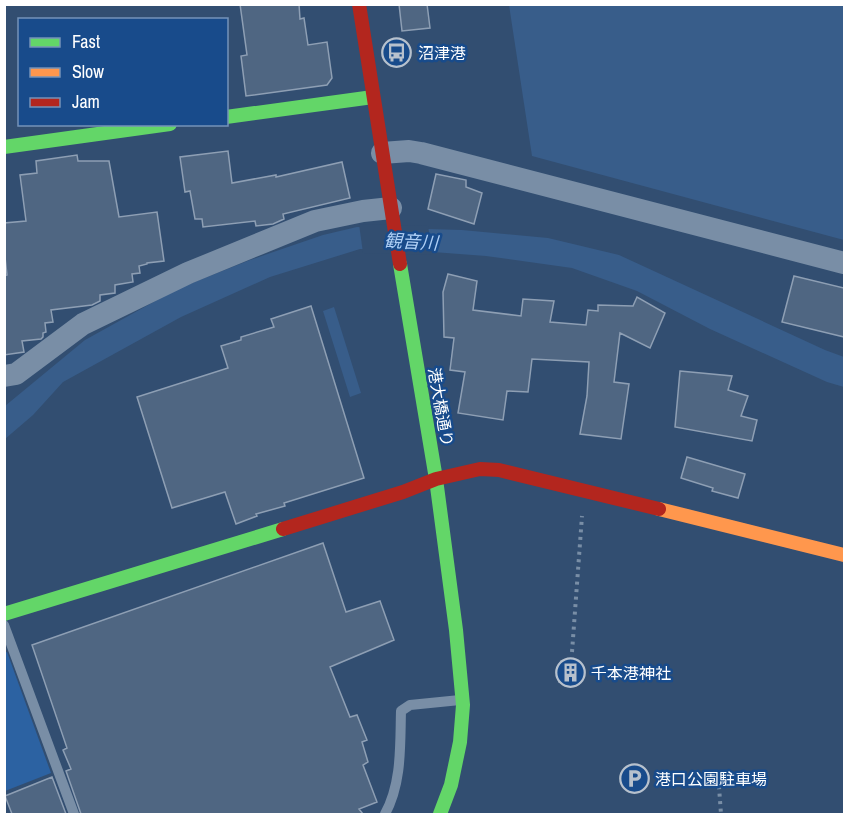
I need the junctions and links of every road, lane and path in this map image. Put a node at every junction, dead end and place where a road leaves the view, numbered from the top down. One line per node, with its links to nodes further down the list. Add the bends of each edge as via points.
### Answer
1 (359, 4): 2 (street, 港大橋通り)
2 (373, 97): 3 (street); 6 (street, 港大橋通り)
3 (228, 117)
4 (156, 126): 5 (street)
5 (4, 147)
6 (382, 153): 7 (street, 港大橋通り); 8 (street, via 421,153)
7 (392, 215): 9 (street, via 363,212 315,221 188,273 83,324 16,374); 10 (street, 港大橋通り)
8 (844, 262)
9 (4, 376)
10 (436, 479): 11 (street, via 480,469 499,470); 13 (street); 16 (street, 港大橋通り)
11 (584, 492): 12 (street); 15 (path)
12 (844, 555)
13 (4, 614)
14 (4, 625): 18 (lane)
15 (572, 652)
16 (462, 700): 19 (lane, via 410,705 401,711 398,776); 20 (street, 港大橋通り, via 456,769)
17 (698, 777): 21 (path, via 719,787)
18 (74, 814)
19 (385, 814)
20 (440, 814)
21 (721, 814)

